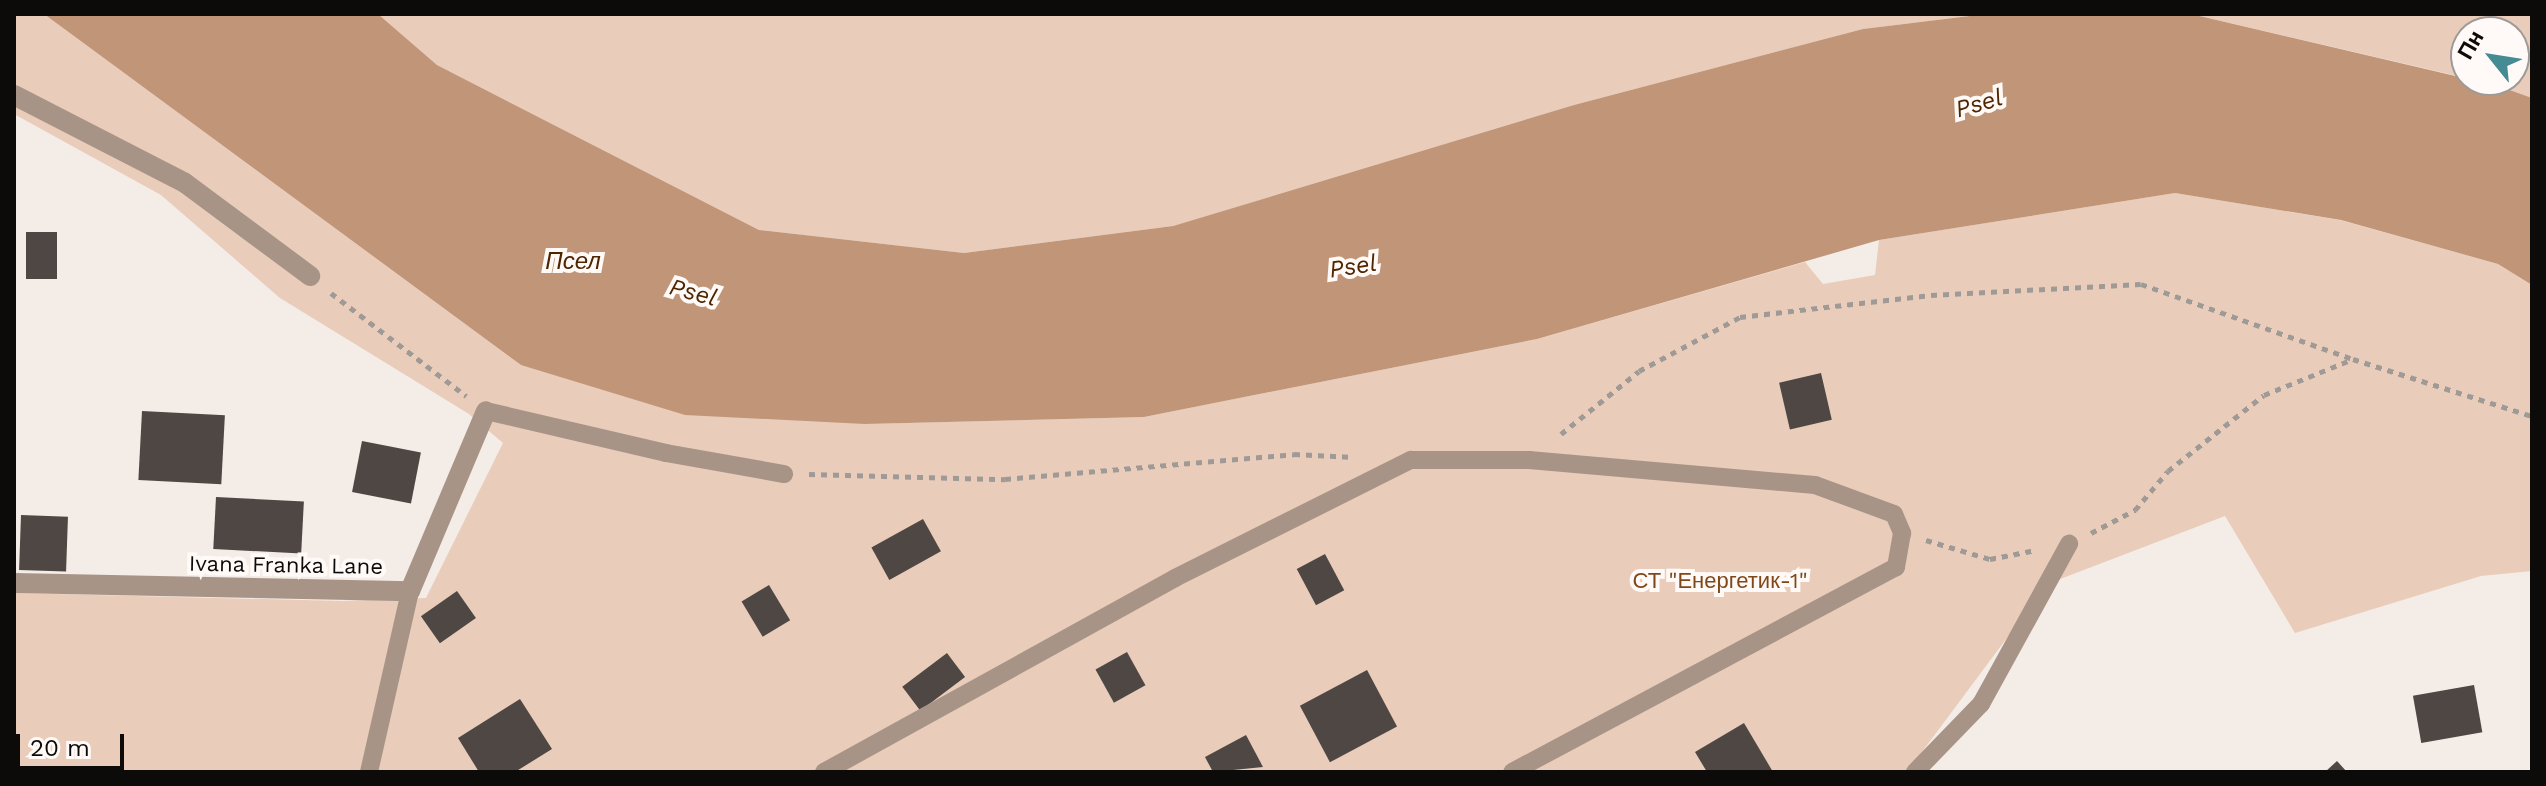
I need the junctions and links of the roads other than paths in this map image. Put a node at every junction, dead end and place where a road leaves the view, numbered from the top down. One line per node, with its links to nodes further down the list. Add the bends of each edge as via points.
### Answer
1 (14, 95): 2 (street, via 185,183)
2 (310, 276)
3 (486, 411): 4 (lane); 7 (street, Ivana Franka Lane)
4 (784, 474)
5 (2069, 544): 11 (lane, via 1981,704)
6 (14, 583): 7 (street, Ivana Franka Lane)
7 (410, 591): 8 (lane)
8 (369, 772)
9 (824, 772): 10 (lane, via 1175,578 1411,460 1529,460 1815,485 1894,514 1902,533 1896,567)
10 (1512, 772)
11 (1915, 772)

